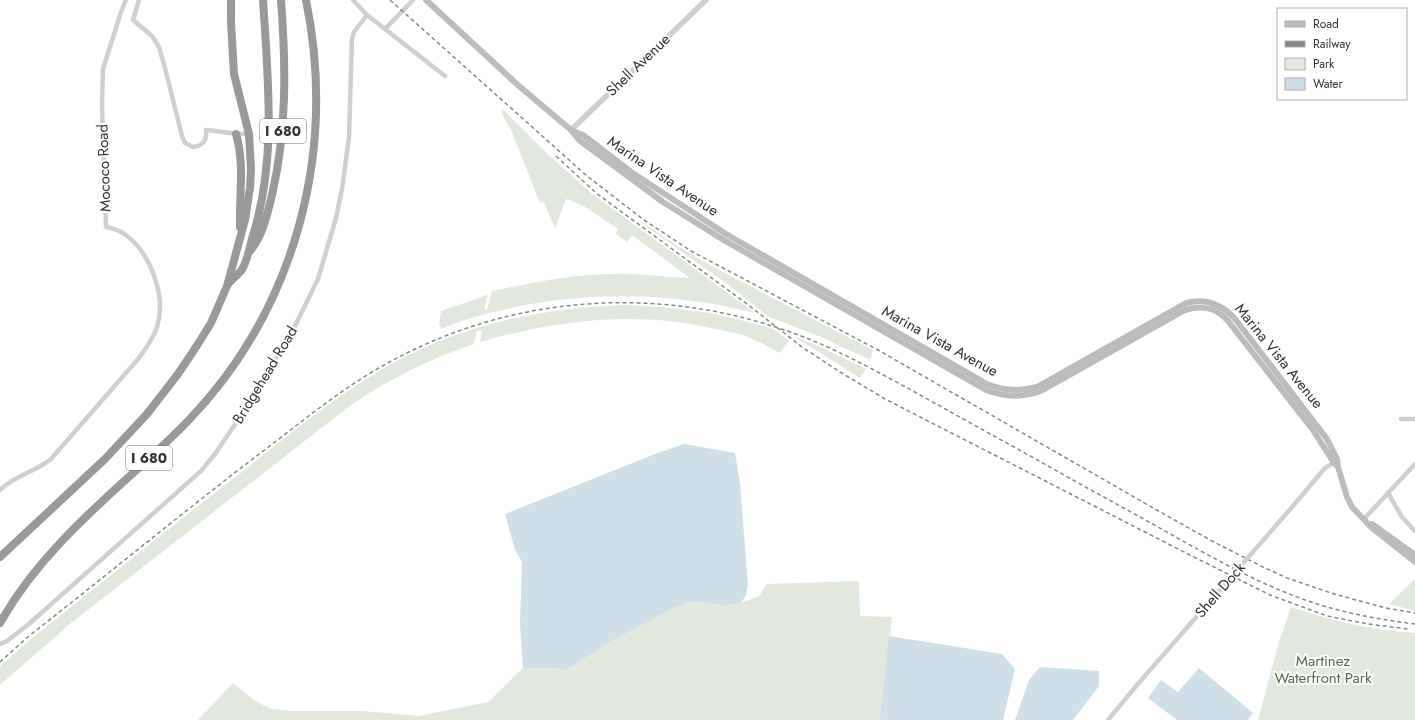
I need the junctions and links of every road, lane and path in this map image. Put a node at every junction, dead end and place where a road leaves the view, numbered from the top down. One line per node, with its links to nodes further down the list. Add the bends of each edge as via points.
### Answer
1 (126, 0): 24 (street, Mococo Road, via 103,69 106,227 130,238 150,265 159,292 157,326 150,343 139,358 50,459)
2 (139, 0): 15 (street, via 133,20 152,36 159,47 185,143 193,147 201,145 206,138 206,130)
3 (231, 0): 16 (highway, I 680, via 234,74)
4 (263, 0): 18 (highway, I 680, via 269,147 260,209)
5 (281, 0): 18 (highway, I 680, via 285,81 282,141 275,183 264,224 257,242)
6 (306, 0): 31 (highway, I 680, via 316,75 313,154 297,232 286,267 271,301 254,334 212,394 178,431 62,541 33,574)
7 (353, 0): 11 (street)
8 (413, 0): 12 (street)
9 (426, 0): 14 (main road, Marina Vista Avenue, via 518,86)
10 (706, 0): 14 (street, Shell Avenue)
11 (367, 16): 12 (street); 32 (street, Bridgehead Road, via 352,39 349,137 336,218 318,279 278,356 231,431 201,471 30,623)
12 (385, 29): 13 (street)
13 (446, 76)
14 (571, 130): 23 (main road, Marina Vista Avenue, via 579,140 608,162 701,226 996,394 1020,396 1041,391 1185,310 1200,306 1214,310 1228,320 1313,430)
15 (236, 134): 16 (street); 17 (highway, via 241,170)
16 (249, 134): 17 (highway, I 680, via 251,182)
17 (240, 238): 19 (highway, I 680)
18 (247, 256): 19 (highway, I 680, via 242,269)
19 (227, 286): 29 (highway, I 680, via 211,322 185,365 135,428)
20 (1401, 419): 21 (street)
21 (1415, 419)
22 (1415, 464): 25 (street)
23 (1336, 465): 26 (main road, Marina Vista Avenue, via 1352,506); 33 (street, Shell Dock, bridge, via 1325,468)
24 (0, 490)
25 (1388, 493): 26 (street); 27 (street, via 1402,517)
26 (1364, 519): 28 (main road); 30 (main road, Marina Vista Avenue)
27 (1415, 531)
28 (1415, 555)
29 (0, 557)
30 (1415, 562)
31 (0, 623)
32 (0, 644)
33 (1108, 720)

